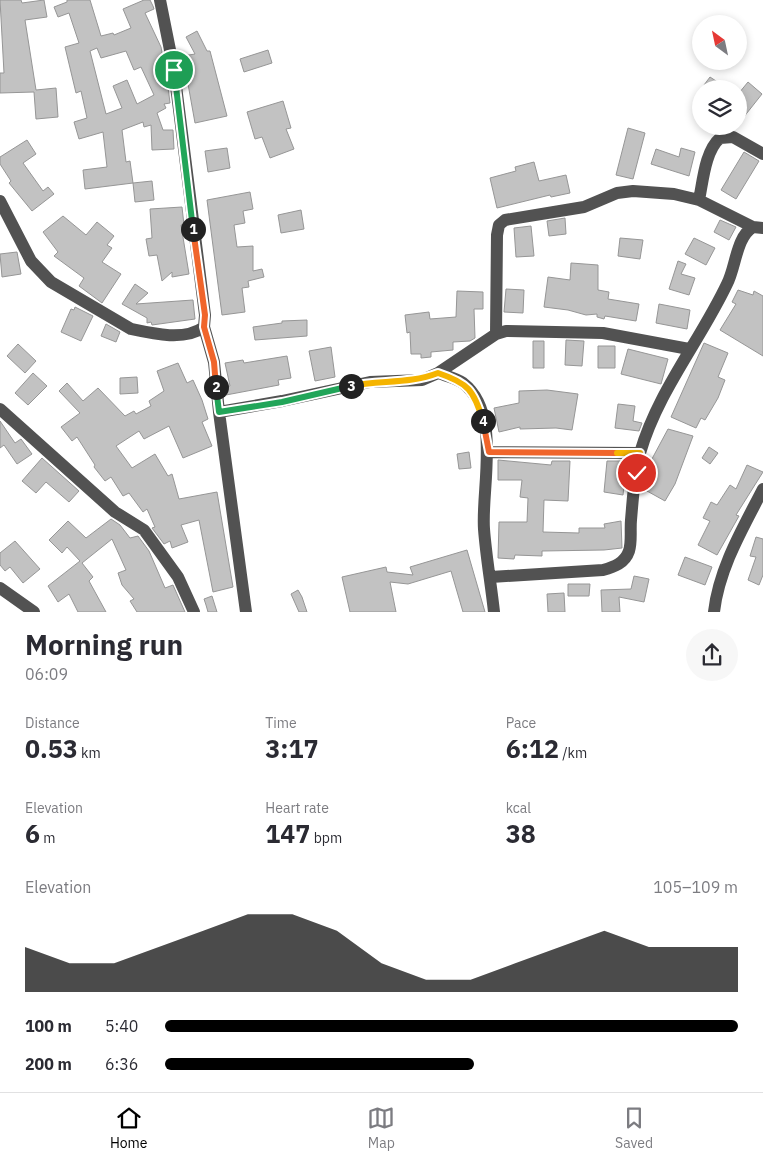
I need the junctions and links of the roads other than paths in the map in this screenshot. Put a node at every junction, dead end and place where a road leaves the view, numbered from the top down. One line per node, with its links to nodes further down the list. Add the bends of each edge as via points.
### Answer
1 (160, 0): 6 (street, via 174,70 205,315)
2 (763, 154): 3 (street, via 733,137 720,138 713,146)
3 (699, 200): 5 (street); 7 (street, via 674,194 618,193 584,207 504,220 497,235)
4 (0, 201): 6 (street, via 31,260 51,282 131,329 170,335)
5 (758, 228): 8 (street, via 747,231 740,240 738,256 728,281)
6 (200, 330): 11 (street, via 211,346)
7 (496, 334): 8 (street, via 506,330 603,333); 9 (street)
8 (689, 349): 13 (street)
9 (438, 373): 11 (street, via 422,380 370,382); 12 (street, via 461,381 470,389 479,408)
10 (0, 409): 18 (street, via 115,512 144,530 178,577)
11 (219, 412): 19 (street)
12 (489, 452): 13 (street); 15 (street, via 484,528)
13 (640, 453): 15 (street, via 629,551 617,566 603,570)
14 (763, 489): 21 (street, via 721,578)
15 (491, 577): 20 (street)
16 (0, 588): 17 (street)
17 (34, 612)
18 (194, 612)
19 (246, 612)
20 (494, 612)
21 (714, 612)

